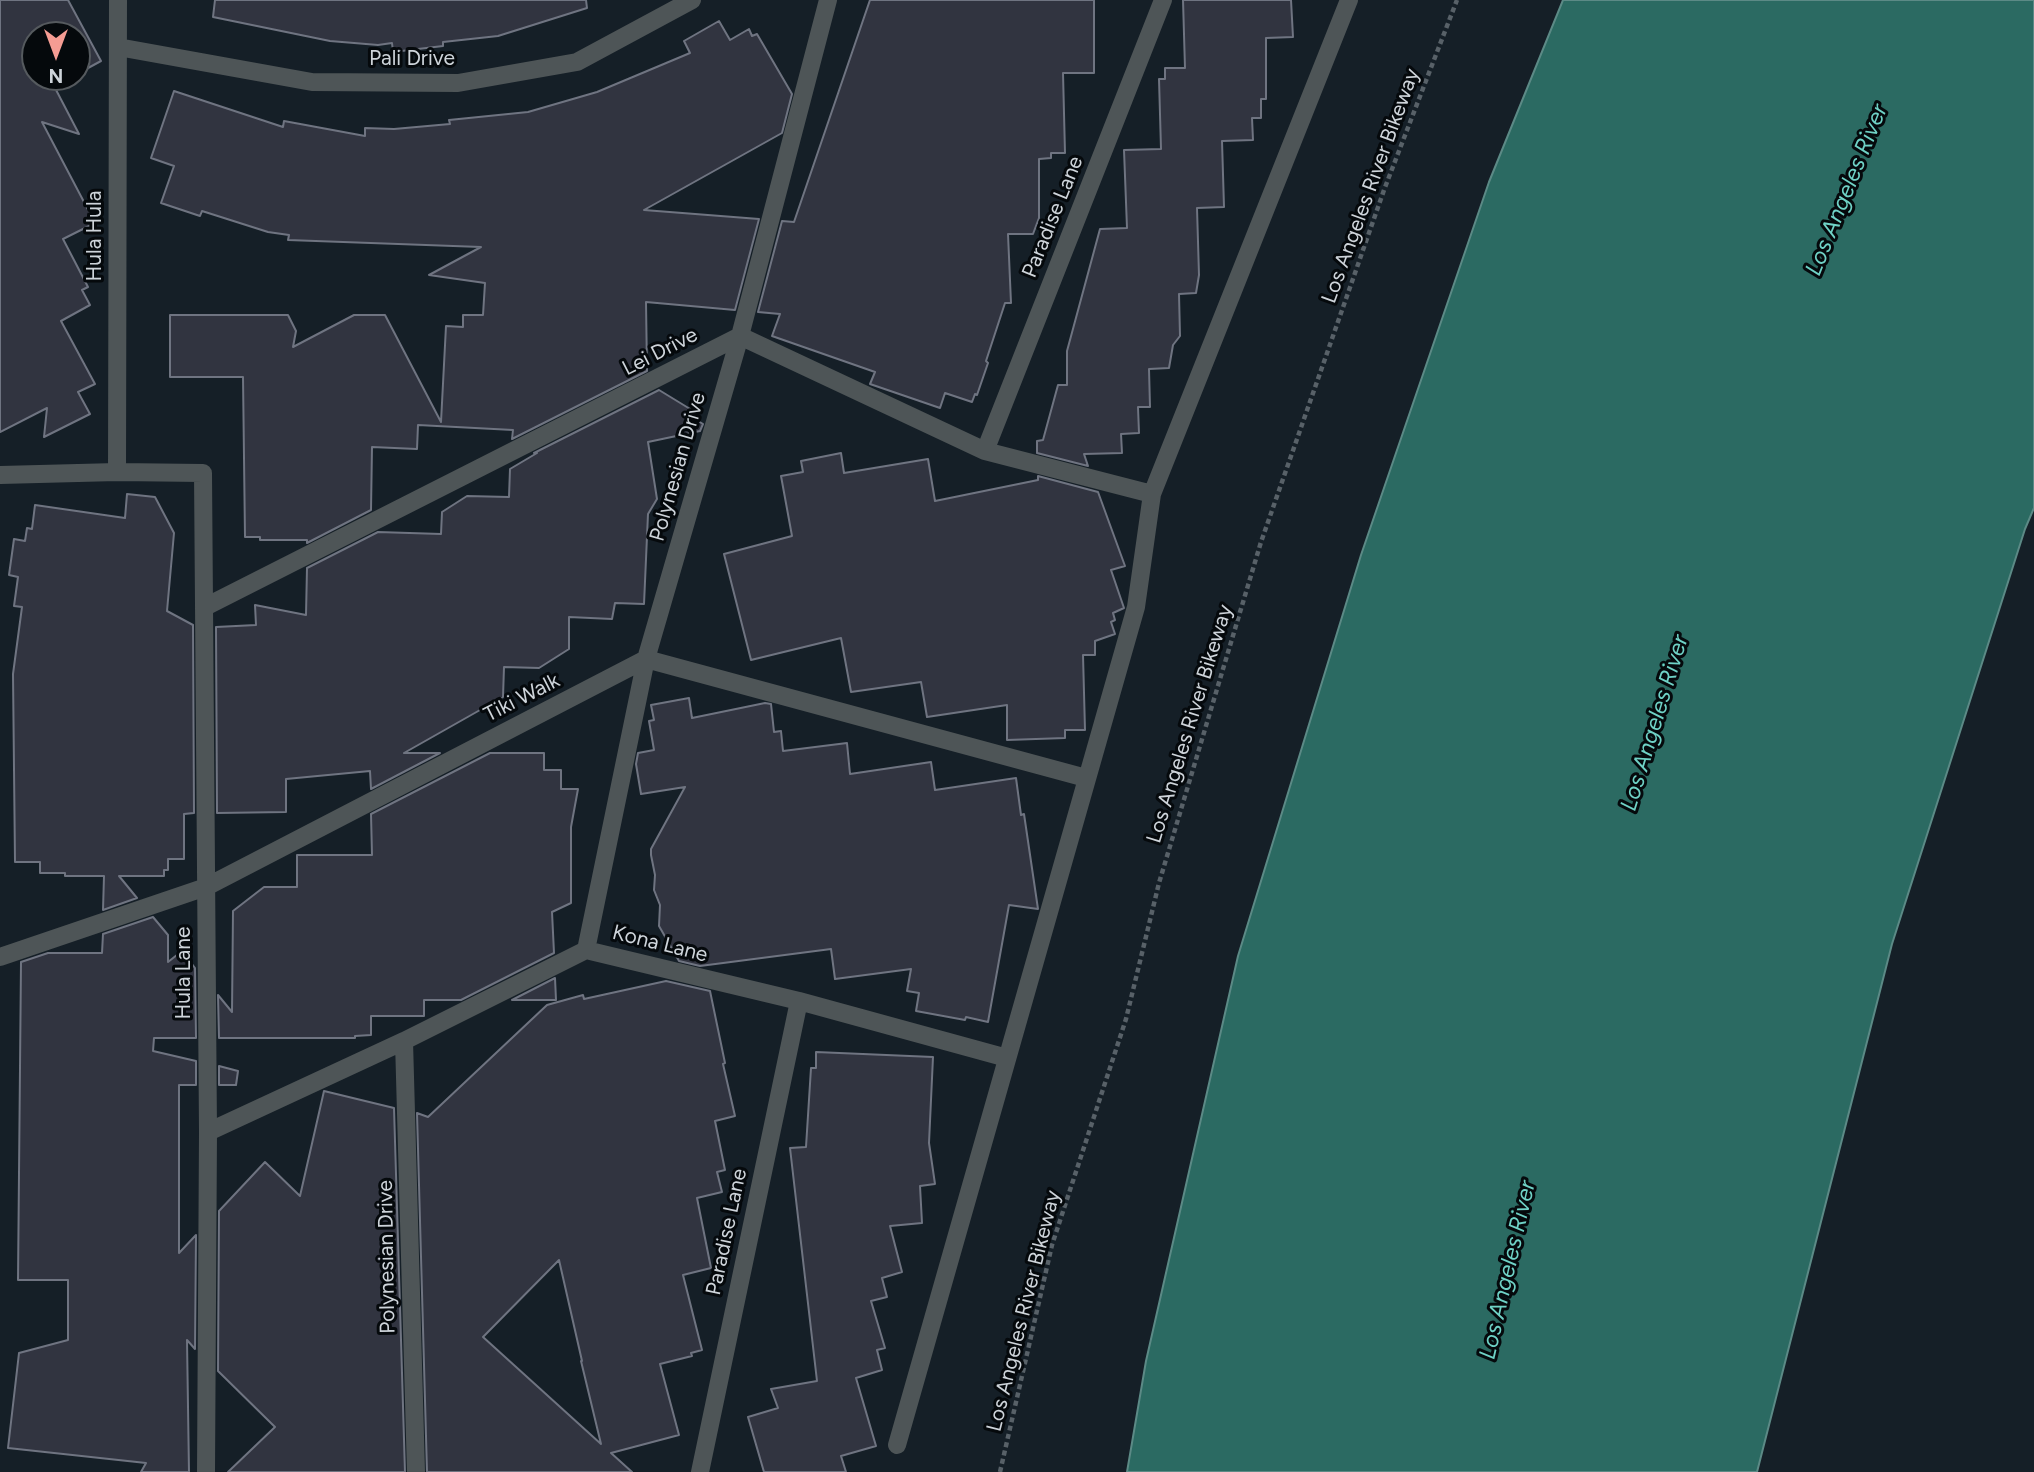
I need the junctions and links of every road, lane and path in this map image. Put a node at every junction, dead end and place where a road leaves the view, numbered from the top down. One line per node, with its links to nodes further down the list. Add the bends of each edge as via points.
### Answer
1 (118, 0): 7 (lane, Hula Hula)
2 (692, 0): 7 (lane, Pali Drive, via 577,62 458,83 312,82)
3 (828, 0): 8 (lane, Polynesian Drive)
4 (1164, 0): 9 (lane, Paradise Lane)
5 (1349, 0): 12 (lane)
6 (1457, 0): 27 (path, Los Angeles River Bikeway, via 1384,190 1261,542 1159,883 1126,1018 1052,1245)
7 (118, 47): 10 (lane, Hula Hula)
8 (740, 336): 9 (lane); 13 (lane, Lei Drive); 14 (lane, Polynesian Drive)
9 (985, 451): 12 (lane)
10 (117, 472): 11 (lane); 13 (lane, Hula Lane, via 203,473)
11 (0, 475)
12 (1152, 494): 15 (lane, via 1136,607)
13 (205, 607): 16 (lane, Hula Lane)
14 (646, 659): 15 (lane); 16 (lane, Tiki Walk); 17 (lane, Polynesian Drive)
15 (1086, 778): 21 (lane)
16 (206, 887): 18 (lane, Tiki Walk); 22 (lane, Hula Lane)
17 (586, 950): 19 (lane, Kona Lane); 20 (lane, Kona Lane)
18 (0, 957)
19 (799, 1001): 21 (lane, Kona Lane); 26 (lane, Paradise Lane)
20 (404, 1041): 22 (lane, Kona Lane); 25 (lane, Polynesian Drive)
21 (1007, 1058): 23 (lane)
22 (208, 1132): 24 (lane, Hula Lane)
23 (897, 1445)
24 (206, 1472)
25 (416, 1472)
26 (700, 1472)
27 (1000, 1472)

